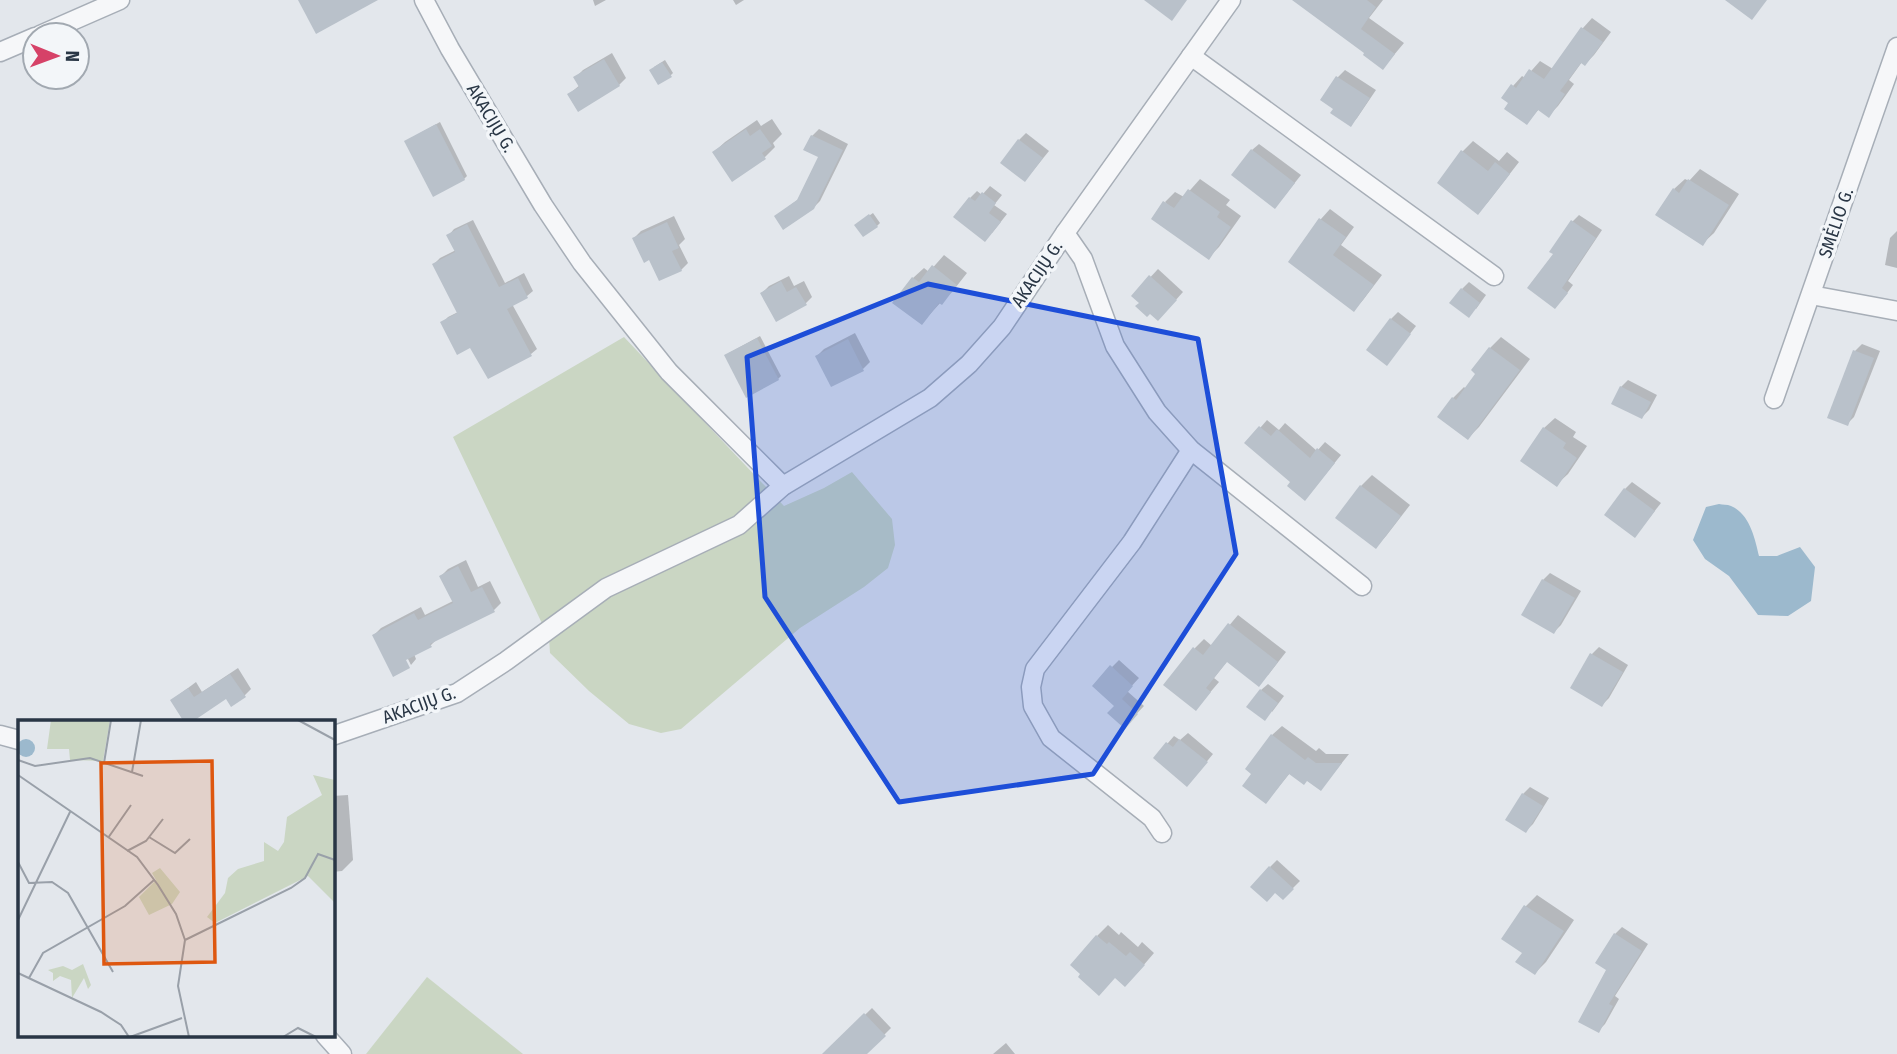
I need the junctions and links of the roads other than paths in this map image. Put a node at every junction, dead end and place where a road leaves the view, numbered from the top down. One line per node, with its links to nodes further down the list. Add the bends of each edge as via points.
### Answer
1 (120, 0): 4 (street)
2 (424, 0): 15 (street, AKACIJŲ G., via 543,205 582,263 669,372)
3 (1231, 0): 8 (street, AKACIJŲ G.)
4 (72, 21)
5 (21, 43): 7 (street)
6 (1897, 47): 11 (street, SMĖLIO G.)
7 (0, 52)
8 (1191, 56): 9 (street, AKACIJŲ G.); 10 (street)
9 (1065, 233): 14 (street, via 1083,259 1115,346 1157,412); 15 (street, AKACIJŲ G., via 1002,327 969,364 930,398)
10 (1494, 276)
11 (1811, 295): 12 (street); 13 (street, SMĖLIO G.)
12 (1897, 311)
13 (1774, 399)
14 (1191, 450): 16 (street); 20 (street, via 1132,541 1035,669 1031,687 1033,706 1051,738 1152,817)
15 (783, 486): 18 (street, AKACIJŲ G., via 739,525 606,588 457,693)
16 (1362, 586)
17 (0, 735): 19 (street)
18 (334, 735)
19 (18, 740)
20 (1162, 833)
21 (326, 1036): 22 (street)
22 (342, 1054)

